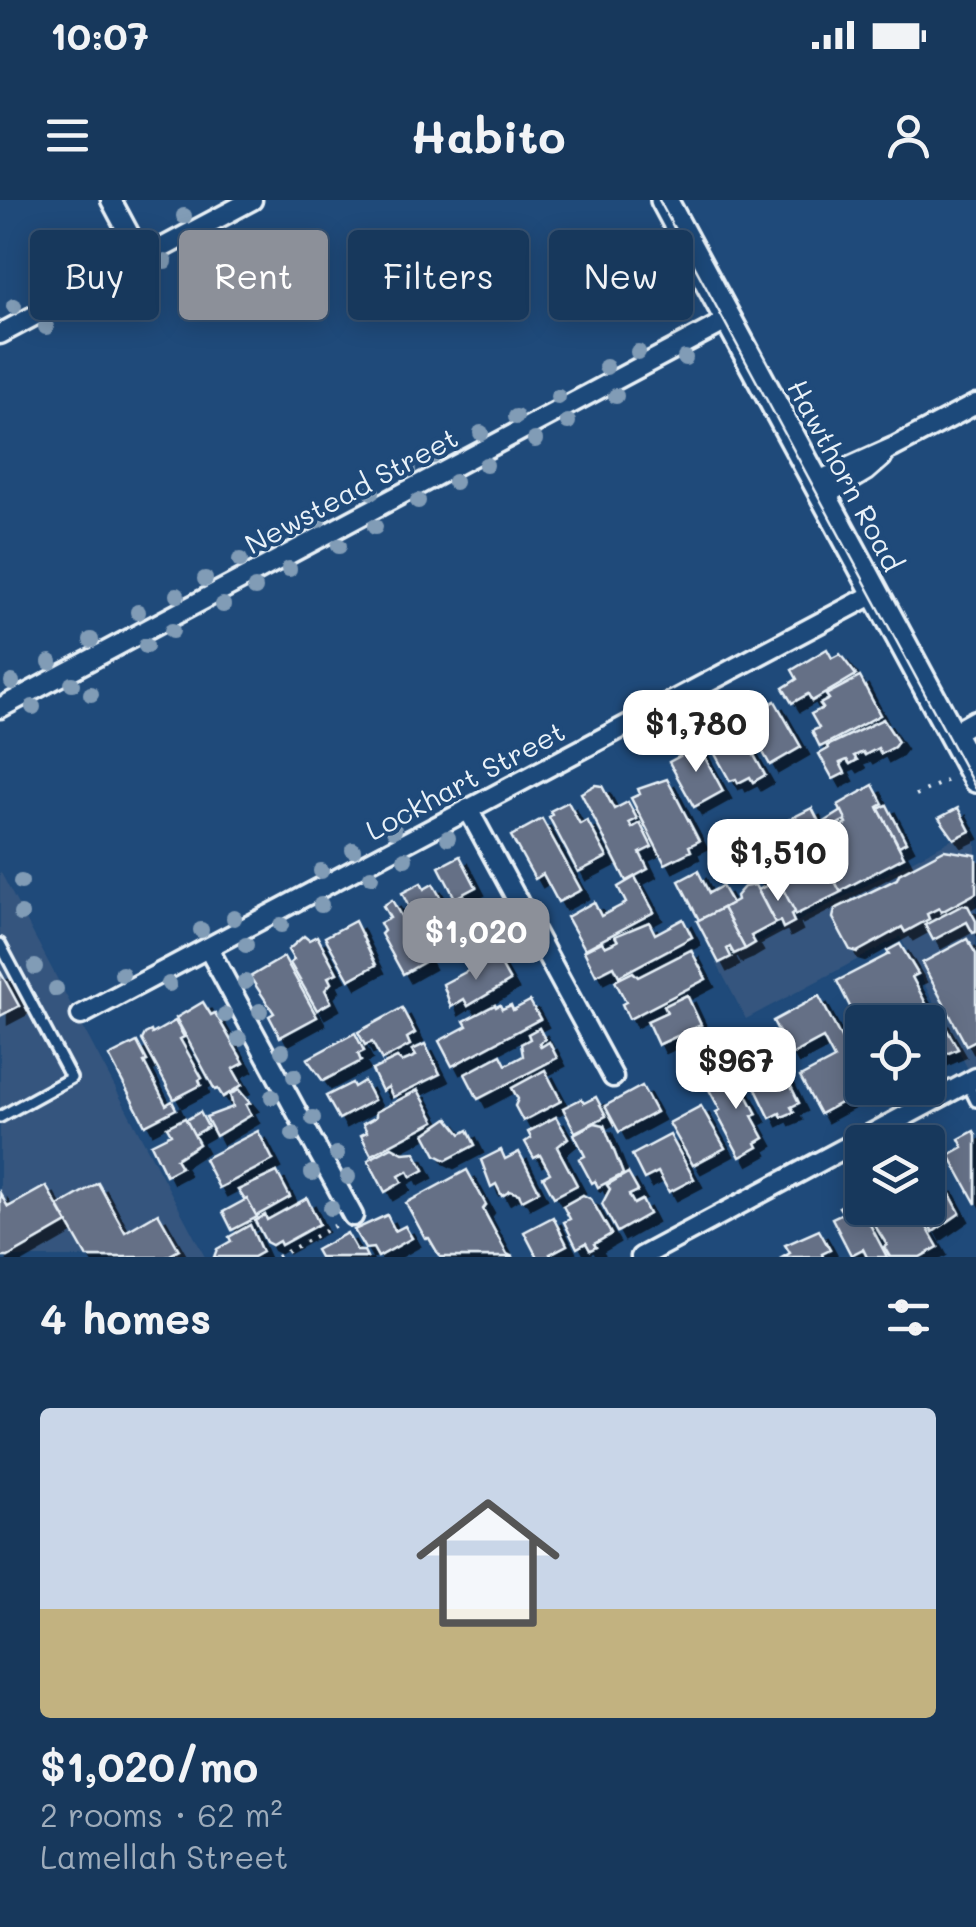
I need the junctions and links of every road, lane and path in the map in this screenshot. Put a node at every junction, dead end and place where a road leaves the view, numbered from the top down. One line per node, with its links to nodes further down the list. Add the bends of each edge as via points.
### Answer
1 (111, 200): 4 (street)
2 (252, 200): 5 (street)
3 (664, 200): 7 (main road, Hawthorn Road)
4 (127, 230)
5 (159, 249)
6 (30, 318): 8 (street)
7 (728, 320): 10 (main road, Hawthorn Road); 12 (street, Newstead Street)
8 (0, 334)
9 (976, 404): 10 (street, via 894,447 866,471)
10 (820, 489): 11 (main road, Hawthorn Road)
11 (876, 593): 14 (main road, Hawthorn Road); 18 (street, Lockhart Street)
12 (0, 708)
13 (976, 720): 14 (street)
14 (951, 734): 15 (main road, Hawthorn Road)
15 (976, 779)
16 (946, 780): 17 (path)
17 (916, 795)
18 (468, 809): 21 (street, Lockhart Street); 24 (street)
19 (969, 942): 22 (path)
20 (0, 944): 27 (lane, via 72,1078)
21 (208, 948): 23 (street, Lockhart Street); 28 (street)
22 (976, 950)
23 (81, 1015)
24 (613, 1077)
25 (971, 1081): 26 (lane); 30 (street)
26 (976, 1101)
27 (0, 1117)
28 (352, 1216): 29 (path)
29 (276, 1257)
30 (641, 1257)

